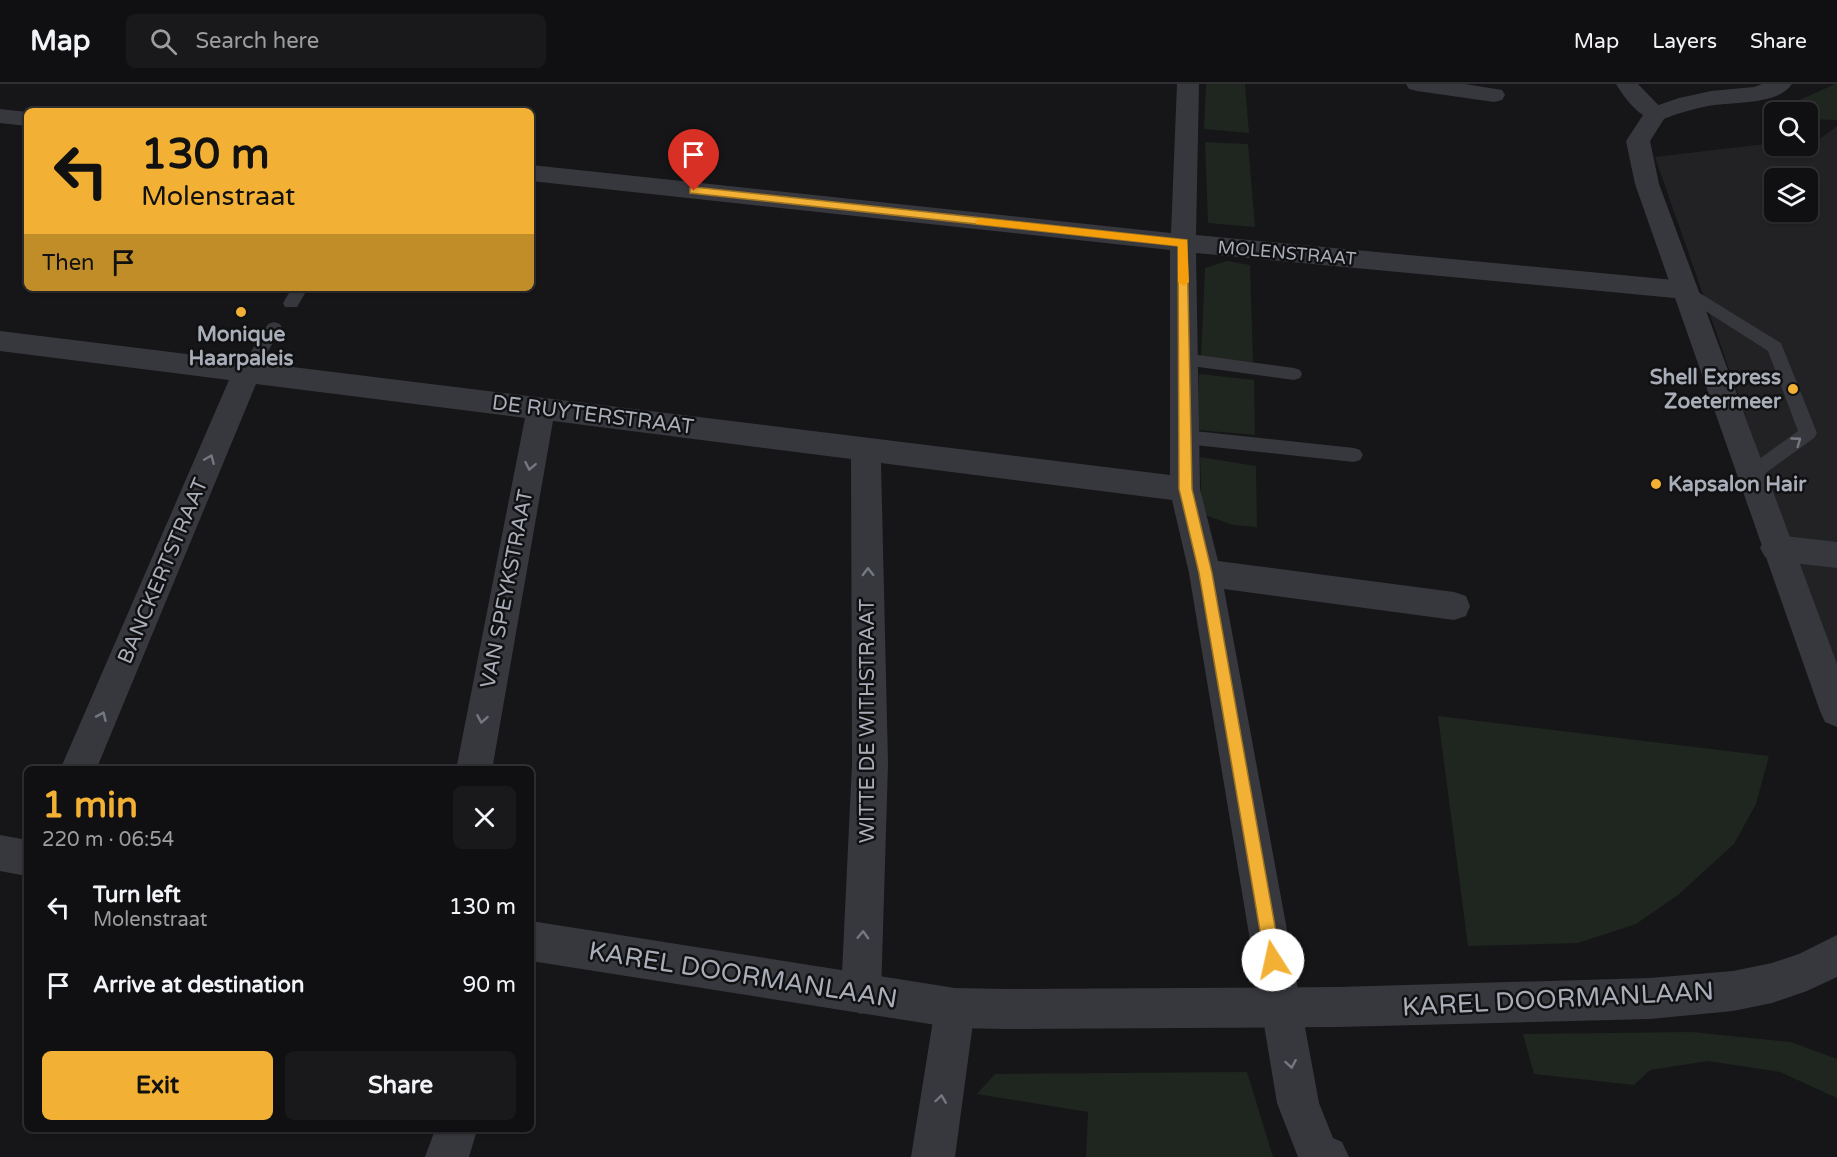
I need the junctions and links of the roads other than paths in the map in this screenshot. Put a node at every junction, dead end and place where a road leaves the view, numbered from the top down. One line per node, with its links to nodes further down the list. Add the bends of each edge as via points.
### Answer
1 (1188, 84): 10 (street)
2 (1417, 84): 5 (street)
3 (1627, 84): 6 (street)
4 (1781, 84): 6 (street, via 1758,94 1712,98)
5 (1494, 95)
6 (1655, 114): 11 (street, via 1638,141 1647,184)
7 (0, 116): 8 (street)
8 (24, 119)
9 (534, 173): 10 (street, MOLENSTRAAT)
10 (1183, 243): 11 (street, MOLENSTRAAT); 16 (street)
11 (1685, 290): 23 (street); 23 (lane, one-way to 11, via 1808,433 1776,347)
12 (298, 291): 13 (lane)
13 (291, 303)
14 (274, 328): 17 (lane)
15 (0, 341): 17 (street, DE RUYTERSTRAAT)
16 (1184, 359): 18 (lane); 20 (street)
17 (247, 372): 19 (street, DE RUYTERSTRAAT); 30 (street, BANCKERTSTRAAT, one-way to 17)
18 (1294, 374)
19 (541, 408): 21 (street, DE RUYTERSTRAAT); 31 (street, VAN SPEYKSTRAAT, one-way to 31)
20 (1185, 437): 22 (lane); 24 (street)
21 (866, 449): 24 (street, DE RUYTERSTRAAT); 36 (street, WITTE DE WITHSTRAAT, one-way to 21, via 870,764)
22 (1354, 455)
23 (1750, 475): 25 (street)
24 (1185, 489): 27 (street)
25 (1776, 548): 26 (street); 29 (street)
26 (1837, 555)
27 (1205, 573): 28 (street); 37 (street)
28 (1454, 606)
29 (1837, 711)
30 (80, 766)
31 (475, 766)
32 (0, 853): 33 (street)
33 (24, 857)
34 (534, 941): 36 (street, KAREL DOORMANLAAN)
35 (1834, 962): 37 (street, KAREL DOORMANLAAN, via 1776,982 1700,995 1466,1005)
36 (861, 994): 38 (street, KAREL DOORMANLAAN)
37 (1281, 1006): 38 (street, KAREL DOORMANLAAN); 42 (street, one-way to 42, via 1298,1102 1318,1153)
38 (955, 1008): 41 (street, one-way to 38)
39 (455, 1132): 40 (street)
40 (447, 1157)
41 (933, 1157)
42 (1327, 1157)

